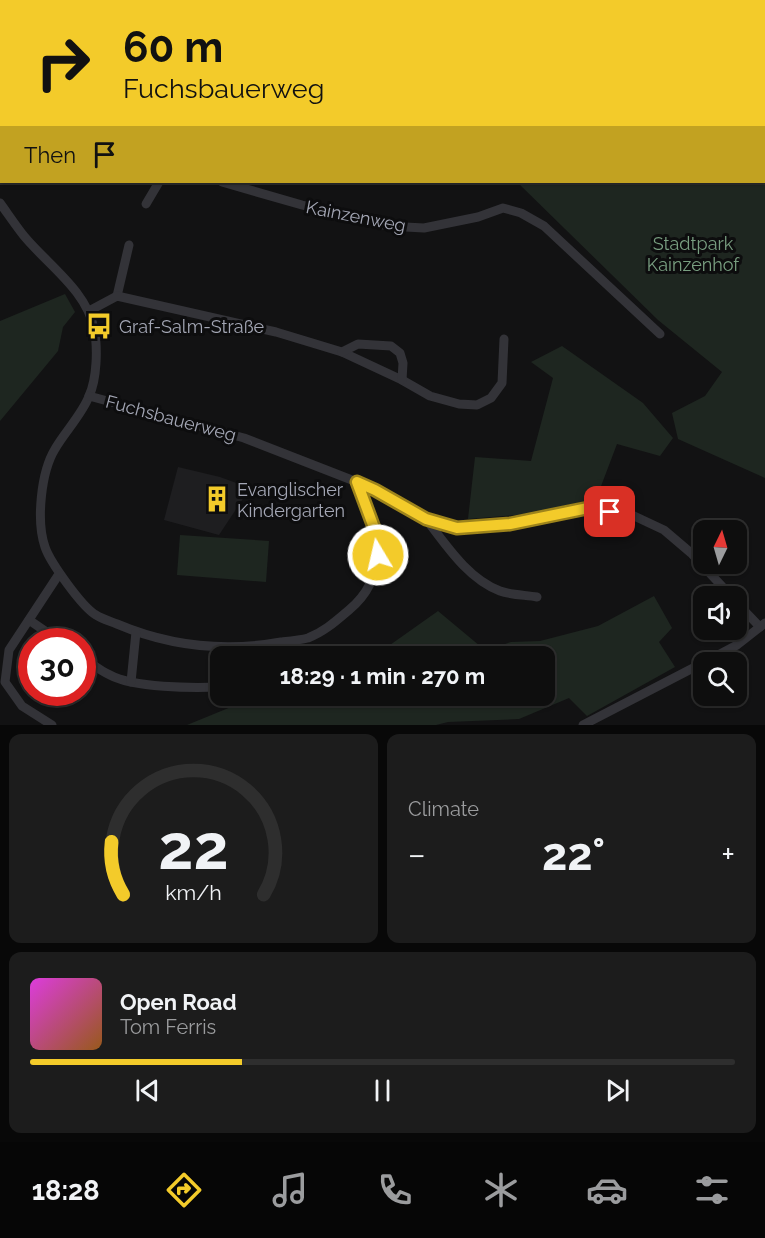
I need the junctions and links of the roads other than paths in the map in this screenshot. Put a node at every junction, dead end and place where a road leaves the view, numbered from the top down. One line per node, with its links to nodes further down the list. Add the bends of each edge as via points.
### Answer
1 (158, 183): 4 (street)
2 (225, 183): 8 (street, Kainzenweg, via 302,206 405,228 478,217 503,208 521,213 544,226)
3 (0, 203): 7 (street, Fuchsbauerweg)
4 (146, 204)
5 (129, 245): 6 (street)
6 (117, 296): 7 (street); 10 (street, via 276,332)
7 (89, 311): 12 (street, Fuchsbauerweg, via 97,345)
8 (660, 334)
9 (504, 339): 11 (street, via 502,383 491,398 477,405 430,396)
10 (342, 352): 11 (street); 11 (street, via 358,344 391,346 400,353)
11 (402, 380)
12 (90, 396): 13 (street, Fuchsbauerweg, via 244,438); 15 (street, via 53,452 42,487 45,547)
13 (357, 482): 14 (street, Fuchsbauerweg); 22 (street, via 376,533 378,555 372,585 360,602 330,627 307,638 259,646 179,644)
14 (426, 519): 16 (street, Fuchsbauerweg, via 457,528 510,524 588,508 632,515 664,530); 17 (street, Fuchsbauerweg, via 473,575 500,591)
15 (59, 574): 19 (street); 22 (street, via 94,614)
16 (721, 586)
17 (537, 597)
18 (747, 612): 20 (street)
19 (29, 620): 21 (street); 26 (street, via 9,650 5,682 22,706)
20 (762, 625): 27 (street, via 722,653)
21 (41, 628)
22 (136, 632): 24 (street)
23 (96, 666): 24 (street)
24 (131, 682): 25 (street)
25 (210, 687)
26 (52, 725)
27 (583, 725)

